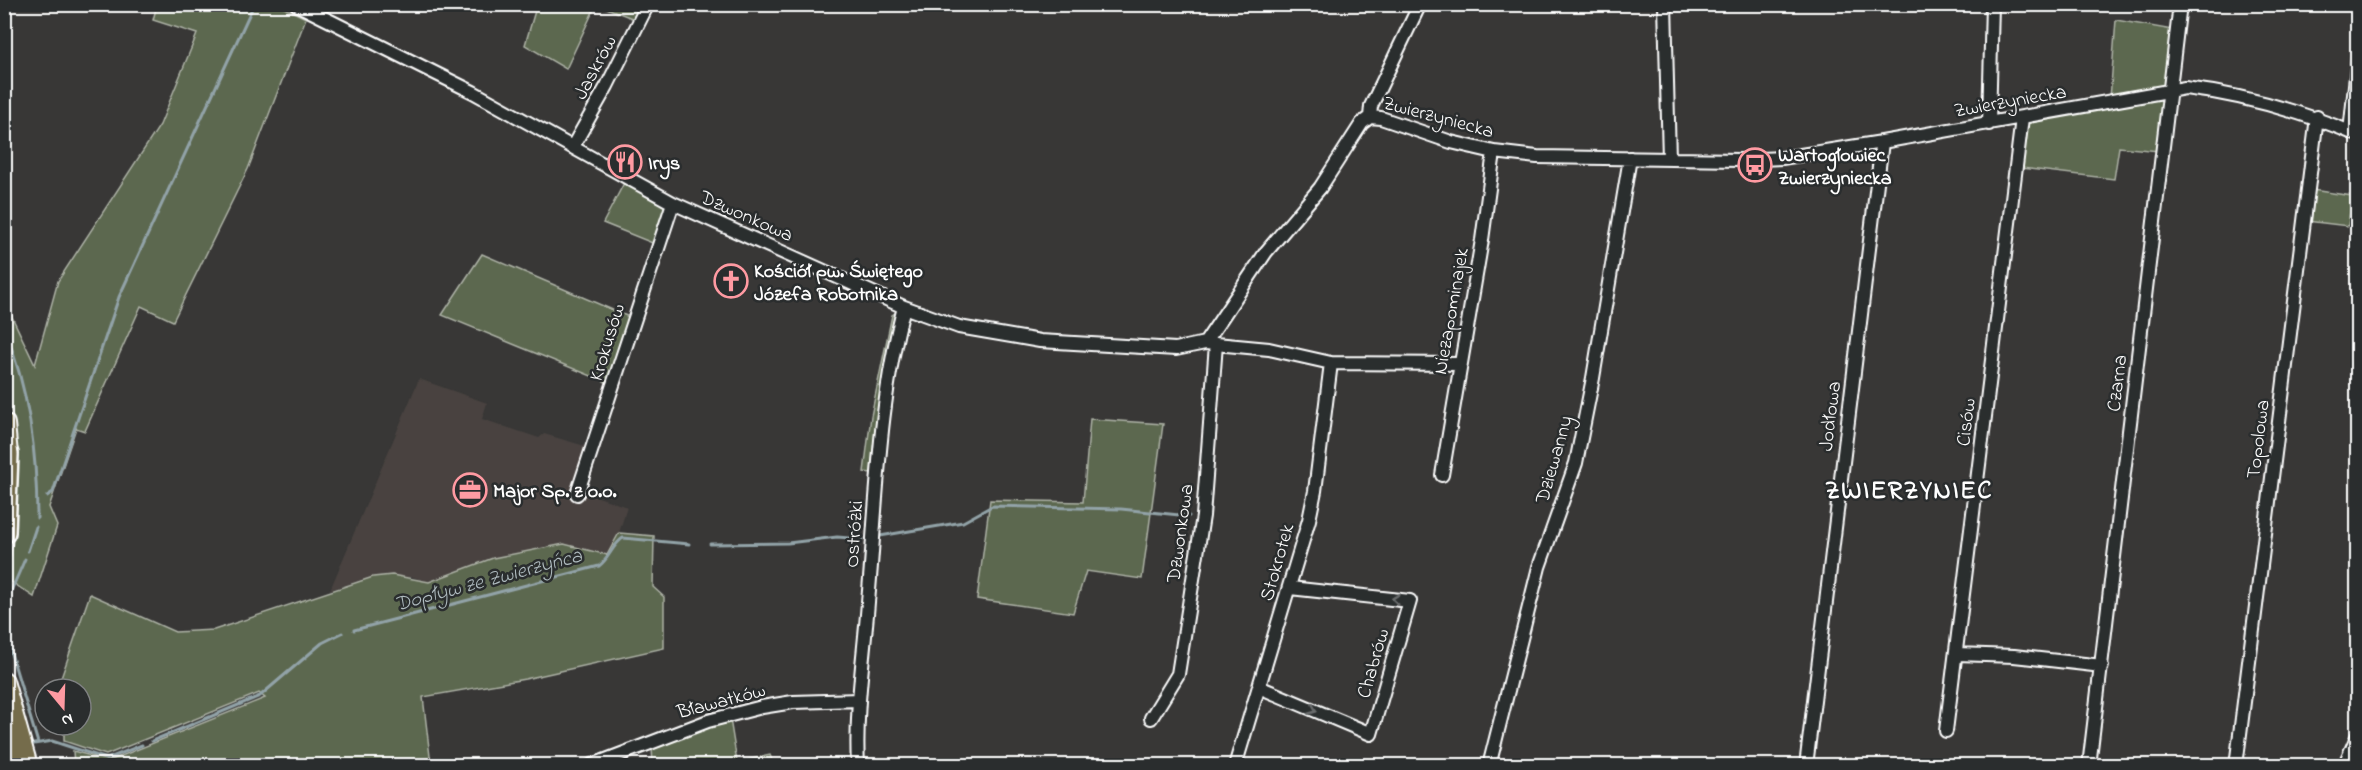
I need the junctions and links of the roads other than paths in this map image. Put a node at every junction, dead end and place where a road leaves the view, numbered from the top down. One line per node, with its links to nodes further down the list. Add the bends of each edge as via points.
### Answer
1 (296, 4): 16 (street, Dzwonkowa)
2 (648, 4): 16 (street, Jaskrów)
3 (1420, 4): 10 (street, via 1371,106)
4 (1665, 4): 19 (street)
5 (1992, 4): 13 (street)
6 (2180, 4): 8 (street, Czarna)
7 (2358, 57): 9 (street, Zwierzyniecka)
8 (2170, 90): 11 (street, Zwierzyniecka, via 2214,92); 12 (street, Zwierzyniecka); 32 (street, Czarna)
9 (2356, 92): 14 (street, Zwierzyniecka)
10 (1370, 117): 17 (street, Zwierzyniecka); 22 (street, Zwierzyniecka, via 1362,123 1320,188 1266,252)
11 (2317, 117): 14 (street, Zwierzyniecka); 49 (street, Topolowa)
12 (2022, 118): 13 (street, Zwierzyniecka); 31 (street, Cisów)
13 (1989, 124): 15 (street, Zwierzyniecka)
14 (2354, 134)
15 (1882, 142): 19 (street, Zwierzyniecka, via 1782,158); 47 (street, Jodłowa)
16 (573, 146): 20 (street, Dzwonkowa)
17 (1494, 152): 18 (street, Zwierzyniecka, via 1537,157); 24 (street, Niezapominajek)
18 (1630, 158): 19 (street, Zwierzyniecka); 46 (street, Dziewanny, via 1576,463 1539,567)
19 (1670, 159)
20 (673, 203): 21 (street, Dzwonkowa); 28 (street, Krokusów)
21 (904, 308): 22 (street, Dzwonkowa, via 959,327 1040,341 1176,349); 35 (street, Ostróżki, via 880,433)
22 (1211, 343): 23 (street, Dzwonkowa, via 1269,349); 36 (street, Dzwonkowa, via 1203,516 1178,674)
23 (1331, 363): 24 (street, Dzwonkowa); 30 (street, Stokrotek, via 1315,491)
24 (1461, 364): 27 (street, Niezapominajek)
25 (4, 424): 26 (highway)
26 (7, 454): 29 (highway)
27 (1442, 475)
28 (577, 494)
29 (5, 531)
30 (1290, 588): 34 (street, Stokrotek); 34 (street, Chabrów, one-way to 30, via 1371,734 1410,601)
31 (1957, 654): 32 (street); 37 (street, Cisów)
32 (2102, 666): 48 (street, Czarna)
33 (5, 682): 41 (main road); 42 (main road)
34 (1259, 687): 45 (street, Stokrotek)
35 (859, 700): 43 (street, Bławatków, via 762,707 651,740); 44 (street, Ostróżki)
36 (1150, 718)
37 (1946, 731)
38 (2358, 735): 50 (street)
39 (4, 745): 40 (main road)
40 (10, 765)
41 (28, 765)
42 (35, 765)
43 (597, 765)
44 (858, 765)
45 (1235, 765)
46 (1489, 765)
47 (1806, 765)
48 (2089, 765)
49 (2236, 765)
50 (2344, 765)

